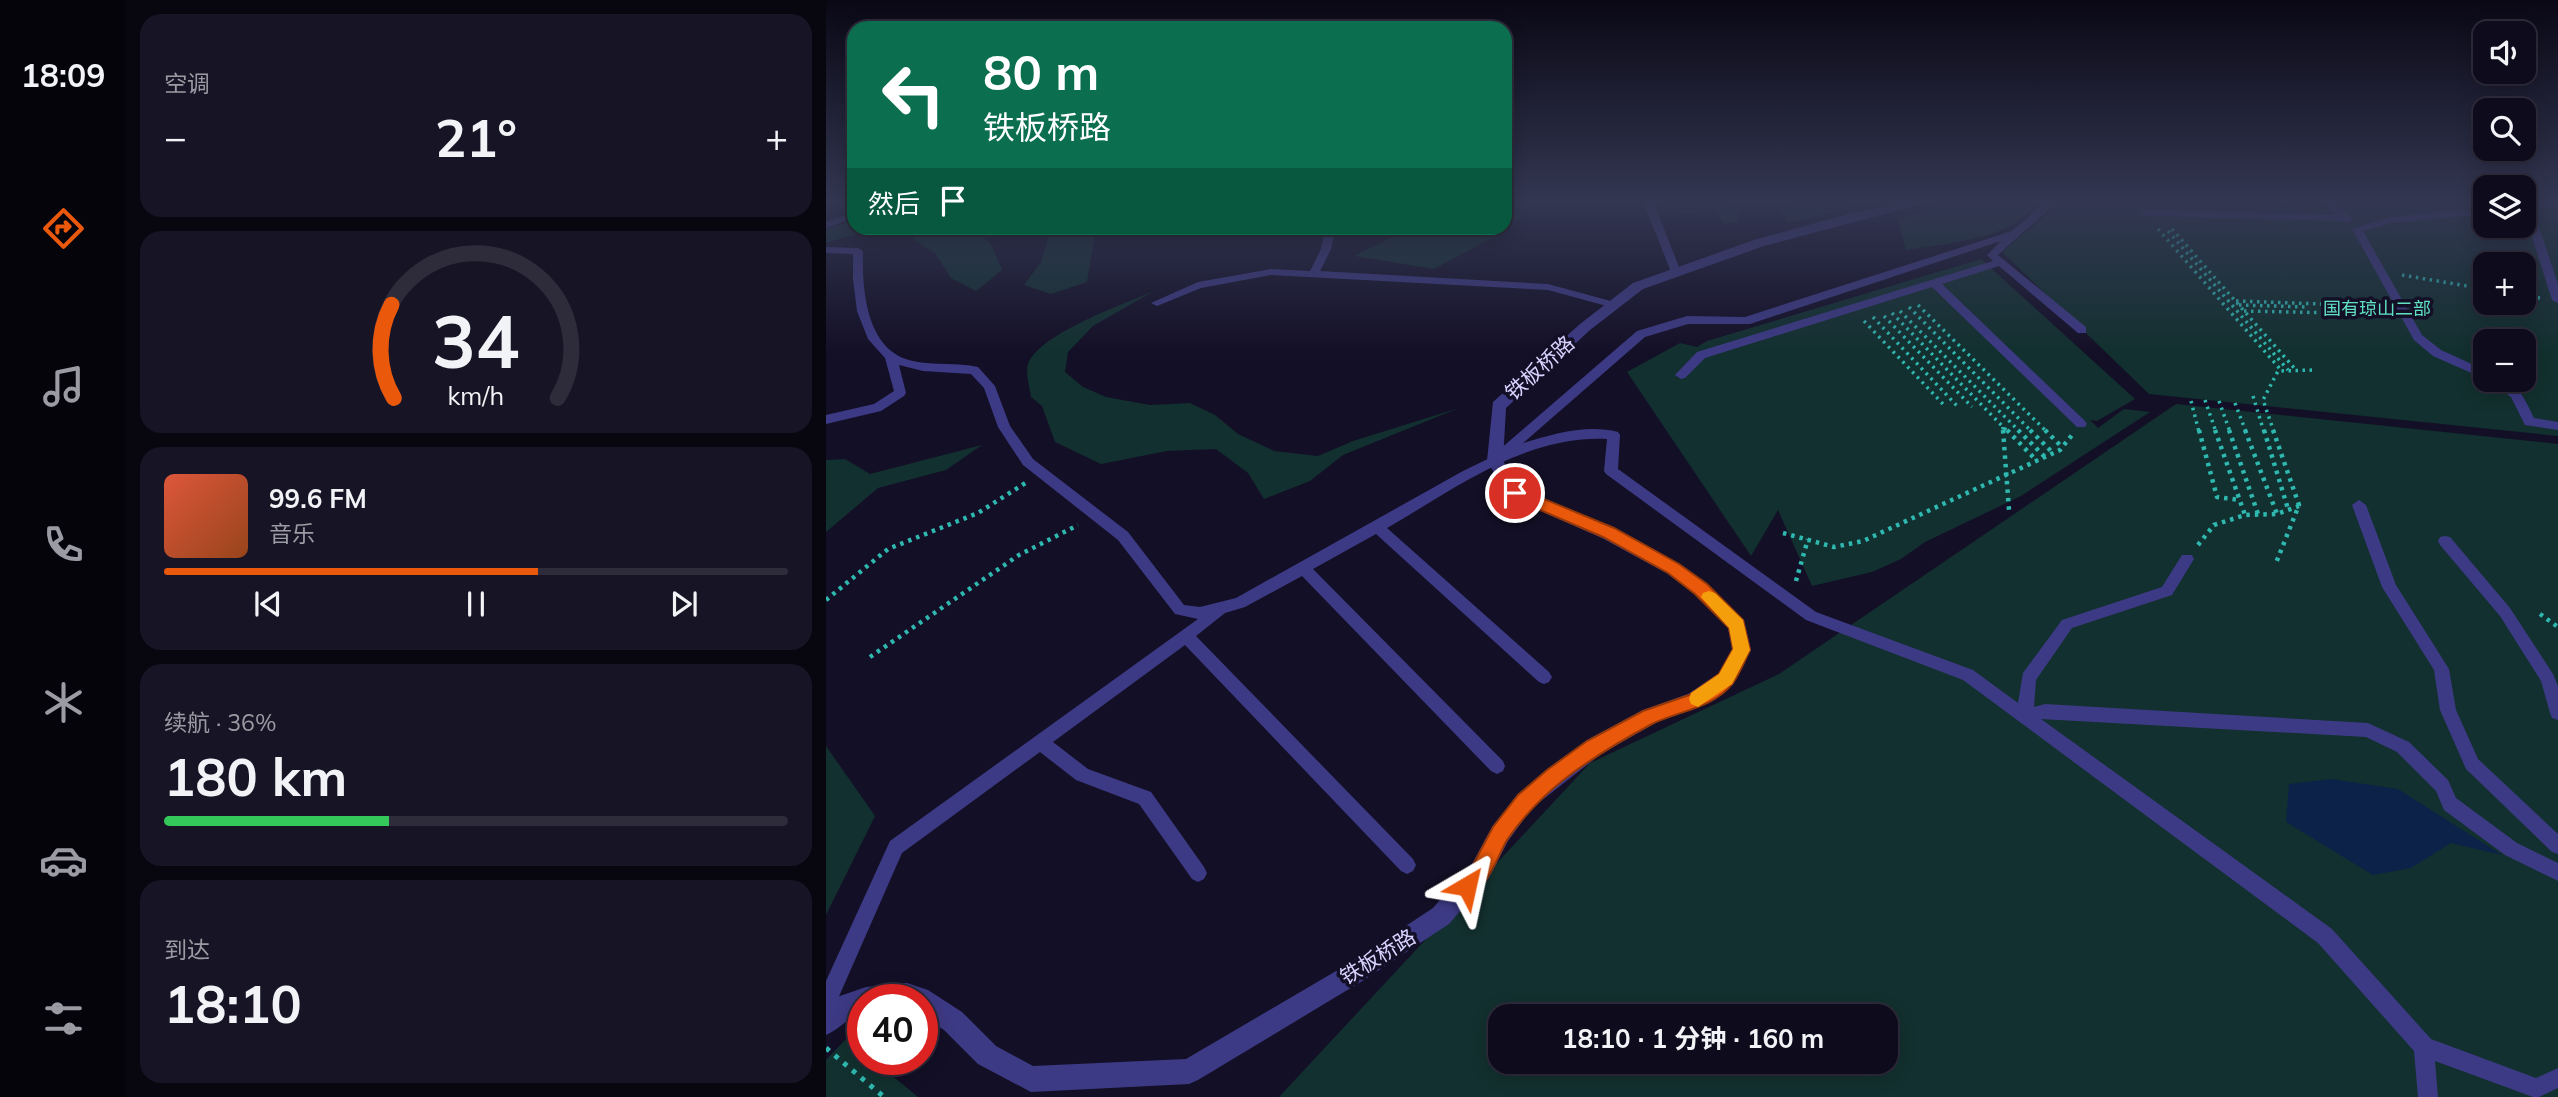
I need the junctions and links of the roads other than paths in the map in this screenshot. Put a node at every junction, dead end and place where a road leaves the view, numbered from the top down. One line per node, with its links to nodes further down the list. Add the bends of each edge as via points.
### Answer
1 (858, 252): 17 (lane, via 856,276 863,314 875,340)
2 (1322, 252): 11 (lane)
3 (1668, 252): 10 (lane)
4 (1735, 252): 10 (street, 铁板桥路)
5 (1957, 252): 24 (lane, via 1746,321 1687,320 1641,334)
6 (1995, 252): 9 (lane, via 1992,255)
7 (2370, 252): 18 (lane, via 2426,346)
8 (2541, 252): 13 (lane)
9 (2000, 262): 12 (lane); 16 (lane)
10 (1676, 272): 15 (street, 铁板桥路, via 1638,286)
11 (1313, 275): 14 (lane, via 1271,272 1198,285); 15 (lane, via 1548,286)
12 (1934, 283): 19 (lane, via 1701,355); 22 (lane)
13 (2558, 300)
14 (1157, 303)
15 (1614, 304): 24 (street, 铁板桥路, via 1498,406)
16 (2081, 330)
17 (891, 358): 21 (lane, via 900,393 877,408); 30 (lane, via 908,364 974,370 989,386 1004,427 1028,462 1123,536 1180,610)
18 (2473, 368)
19 (1681, 376)
20 (2513, 392): 23 (lane, via 2529,422)
21 (826, 420)
22 (2081, 424)
23 (2558, 426)
24 (1495, 461): 26 (lane); 34 (lane, via 1556,439 1594,431 1614,435 1611,471 1811,616 1968,675); 43 (street, 铁板桥路, via 1515,493 1643,550 1701,589 1737,625 1742,650 1726,679 1695,701 1650,716 1594,747 1554,776 1525,802 1500,834 1481,870 1441,916 1189,1071 1031,1079 987,1055)
25 (2359, 505): 37 (lane, via 2389,587 2441,668 2448,710 2472,764)
26 (1377, 527): 29 (lane); 32 (lane)
27 (2445, 541): 33 (lane, via 2505,612 2549,679)
28 (2188, 559): 34 (lane, via 2167,591 2067,624 2028,678)
29 (1303, 568): 30 (lane); 36 (lane)
30 (1222, 609): 31 (lane)
31 (1186, 636): 35 (lane); 38 (lane)
32 (1544, 677)
33 (2558, 713)
34 (2025, 717): 39 (lane, via 2045,711 2368,730 2403,747 2442,786 2450,804 2511,849); 45 (lane, via 2325,936)
35 (1040, 742): 40 (lane, via 1082,775 1145,799); 41 (lane, via 895,846)
36 (1497, 766)
37 (2558, 846)
38 (1407, 864)
39 (2558, 872)
40 (1198, 873)
41 (826, 1003)
42 (847, 1006): 44 (street, 铁板桥路)
43 (938, 1011)
44 (826, 1023)
45 (2424, 1047): 46 (lane, via 2536,1088); 47 (lane)
46 (2558, 1078)
47 (2428, 1097)

